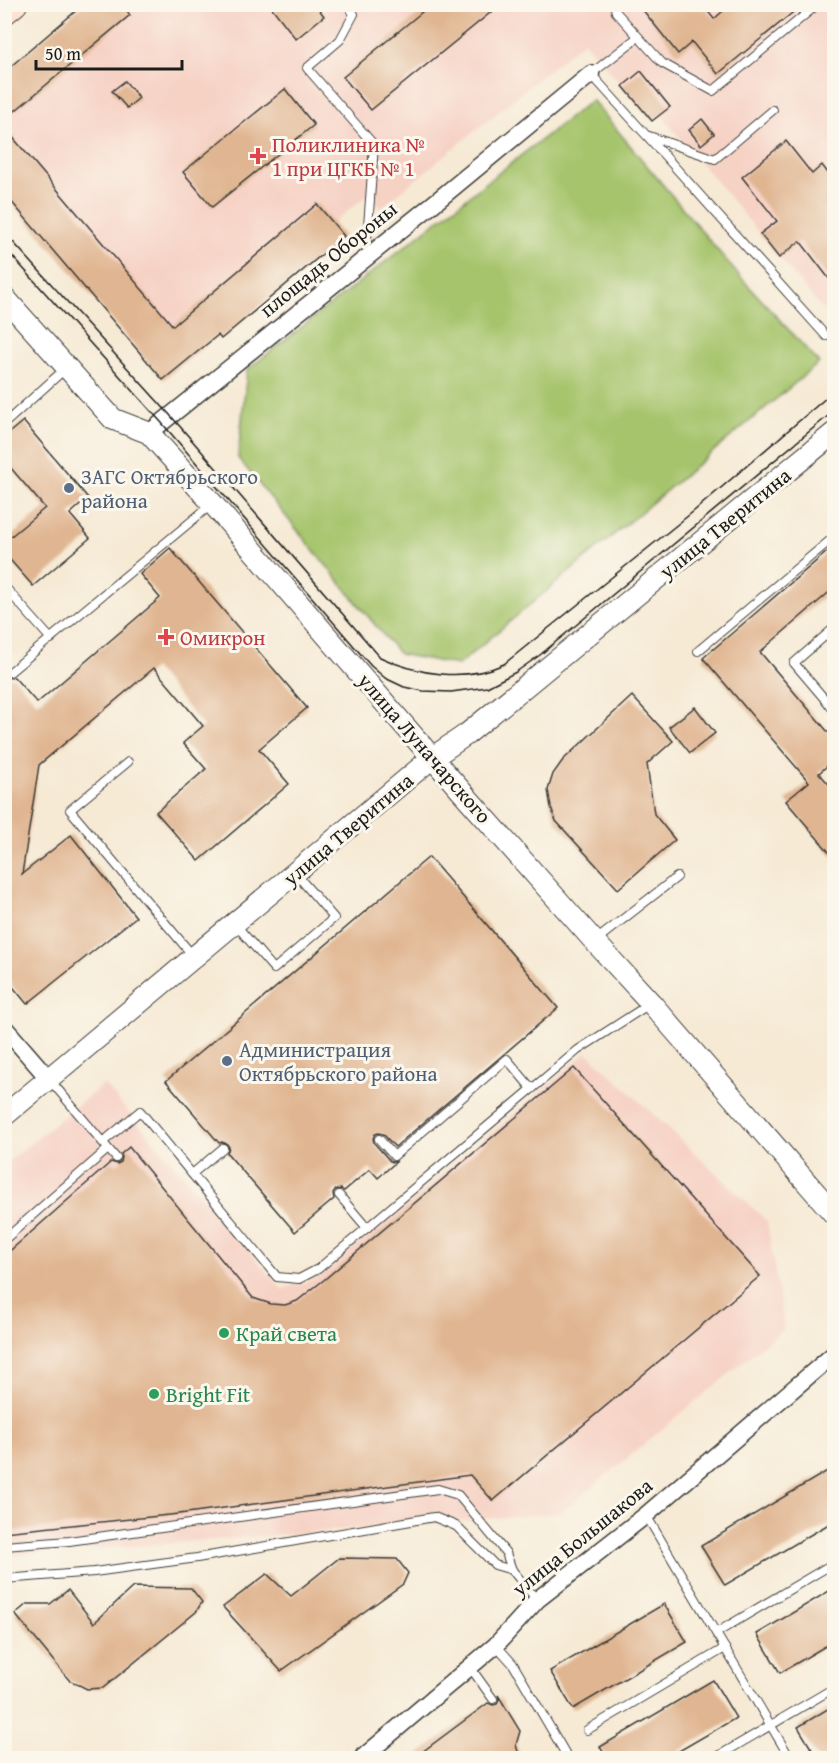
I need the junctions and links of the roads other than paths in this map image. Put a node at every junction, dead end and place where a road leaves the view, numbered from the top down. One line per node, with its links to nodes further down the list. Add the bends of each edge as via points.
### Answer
1 (15, 4): 5 (main road)
2 (347, 4): 10 (lane, via 354,14 340,40 307,68 374,145)
3 (614, 4): 6 (lane, via 616,12)
4 (818, 4): 6 (lane, via 713,91 662,63)
5 (4, 13)
6 (638, 37): 7 (lane)
7 (591, 74): 9 (lane); 15 (street, площадь Обороны)
8 (773, 110): 9 (lane, via 714,159)
9 (646, 135): 12 (lane)
10 (367, 240)
11 (4, 297): 13 (street, улица Луначарского)
12 (826, 336)
13 (68, 367): 14 (lane); 15 (street, улица Луначарского, via 113,419)
14 (4, 424)
15 (148, 433): 17 (street, улица Луначарского)
16 (834, 433): 25 (street, улица Тверитина)
17 (212, 503): 21 (lane); 25 (street, улица Луначарского)
18 (834, 537): 22 (lane)
19 (4, 586): 21 (lane)
20 (834, 628): 24 (lane, via 794,663)
21 (51, 639): 23 (lane)
22 (698, 651)
23 (10, 672)
24 (834, 710)
25 (432, 758): 27 (street, улица Тверитина); 30 (street, улица Луначарского)
26 (128, 762): 31 (lane, via 70,810)
27 (295, 873): 29 (street, улица Тверитина); 29 (lane, via 334,918 274,969)
28 (677, 877): 30 (lane)
29 (235, 924): 31 (street, улица Тверитина)
30 (595, 942): 32 (street, улица Луначарского)
31 (194, 958): 34 (street, улица Тверитина)
32 (651, 1003): 35 (lane, via 578,1050); 43 (street, улица Луначарского)
33 (4, 1027): 34 (street)
34 (49, 1079): 36 (street, улица Тверитина); 38 (lane)
35 (532, 1089): 37 (lane, via 507,1059 394,1156); 44 (lane)
36 (4, 1116)
37 (379, 1139)
38 (106, 1145): 40 (lane); 41 (lane, via 140,1111); 45 (lane)
39 (223, 1148): 41 (lane)
40 (116, 1158)
41 (192, 1174): 44 (lane, via 277,1277 299,1279 318,1269)
42 (339, 1195): 44 (lane)
43 (834, 1214)
44 (367, 1228)
45 (4, 1240)
46 (834, 1354): 47 (street, улица Большакова)
47 (646, 1515): 52 (street, улица Большакова); 53 (lane)
48 (4, 1546): 50 (lane, via 69,1541 438,1489 458,1495 506,1553)
49 (834, 1563): 53 (lane)
50 (512, 1570): 51 (lane, via 495,1565 456,1526 434,1517 197,1558); 52 (lane)
51 (4, 1579)
52 (537, 1600): 54 (street, улица Большакова)
53 (716, 1633): 55 (lane)
54 (496, 1645): 56 (street, улица Большакова); 62 (lane, via 513,1664)
55 (725, 1648): 59 (lane); 60 (lane)
56 (470, 1667): 58 (lane); 61 (street, улица Большакова)
57 (834, 1688): 59 (lane)
58 (493, 1699)
59 (771, 1726): 63 (lane); 64 (lane)
60 (587, 1730)
61 (362, 1758)
62 (568, 1758)
63 (715, 1758)
64 (790, 1758)

